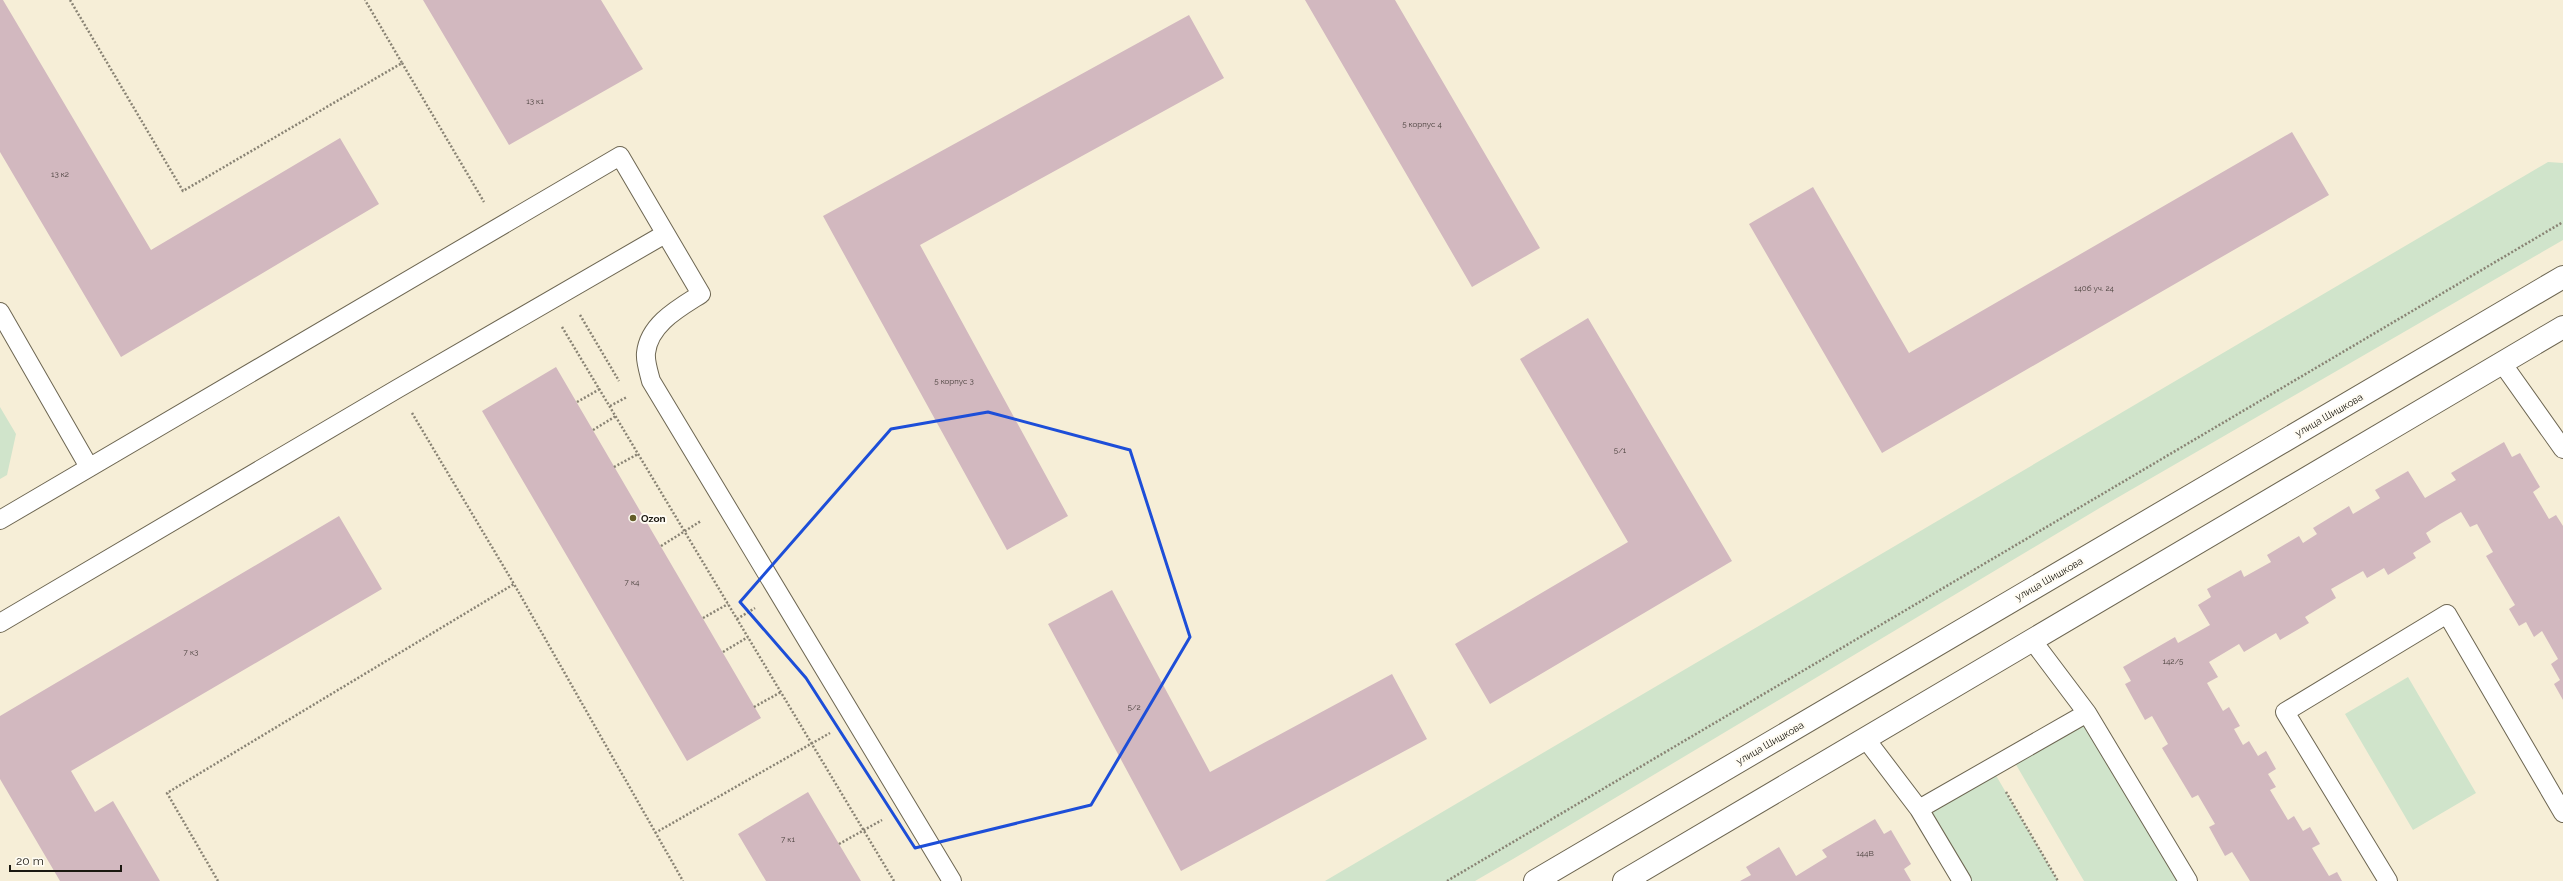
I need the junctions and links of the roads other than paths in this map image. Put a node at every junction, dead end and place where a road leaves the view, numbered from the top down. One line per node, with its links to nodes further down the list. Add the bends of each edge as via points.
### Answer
1 (665, 234): 7 (lane, via 620,156); 9 (lane, via 397,388); 15 (lane, via 701,294 674,312 653,331 646,354 651,381)
2 (2563, 277): 16 (street, улица Шишкова)
3 (0, 312): 7 (lane)
4 (2563, 327): 5 (street)
5 (2502, 363): 6 (lane); 10 (street)
6 (2563, 449)
7 (89, 467): 8 (lane)
8 (0, 520)
9 (0, 623)
10 (2032, 640): 11 (lane); 12 (street)
11 (2087, 712): 13 (lane); 19 (lane)
12 (1865, 738): 13 (lane); 17 (street)
13 (1920, 809): 18 (lane)
14 (2563, 813): 20 (lane, via 2447,614 2284,712)
15 (952, 881)
16 (1535, 881)
17 (1624, 881)
18 (1962, 881)
19 (2188, 881)
20 (2388, 881)

